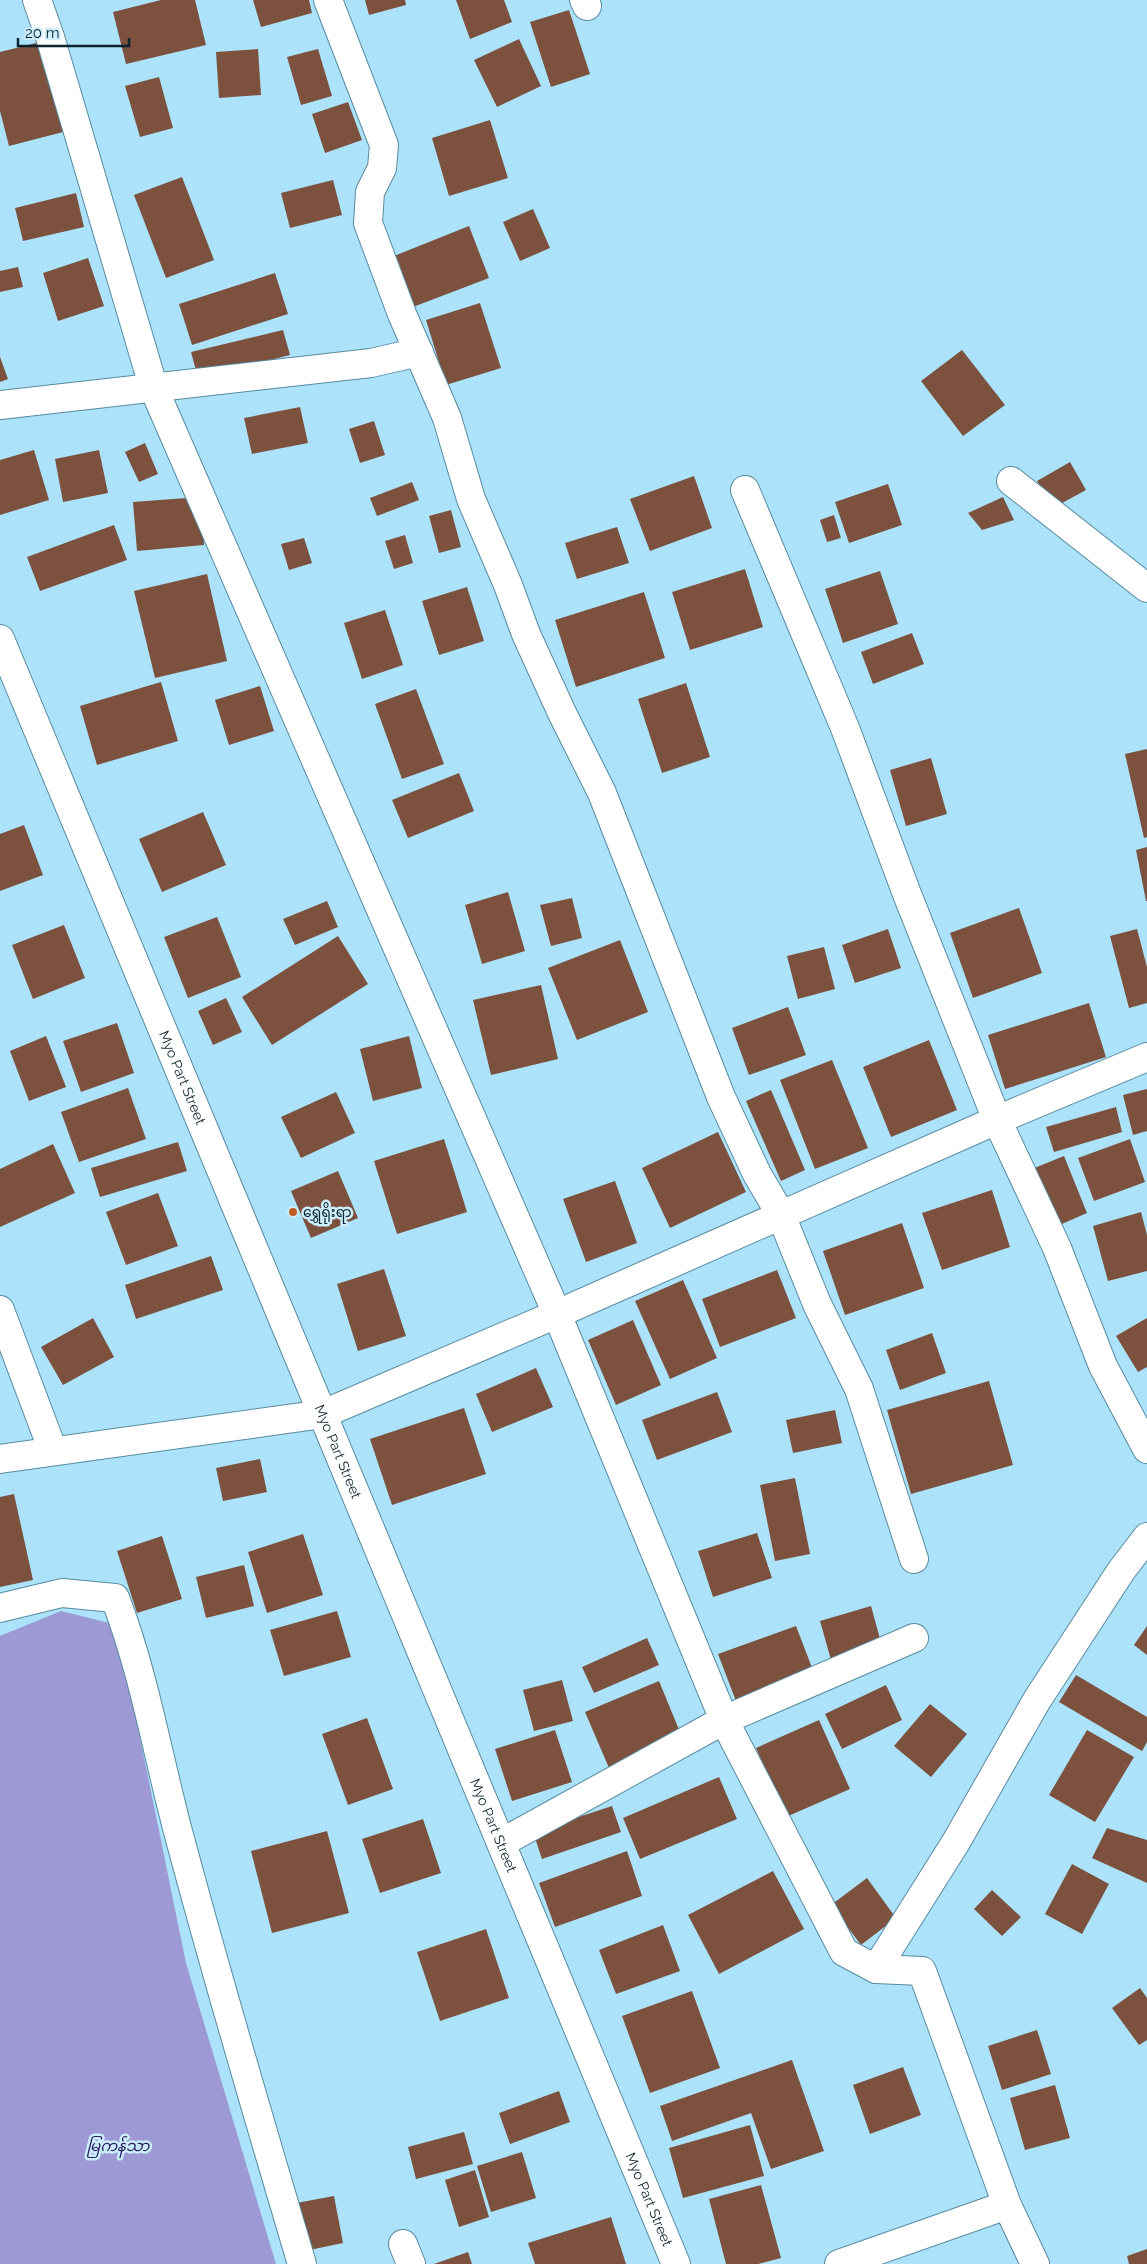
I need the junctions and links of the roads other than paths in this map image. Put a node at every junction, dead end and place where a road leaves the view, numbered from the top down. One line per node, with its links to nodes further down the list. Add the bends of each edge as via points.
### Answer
1 (37, 0): 4 (street)
2 (328, 0): 3 (street, via 384,145 382,168 370,192 368,224)
3 (419, 352): 4 (street, via 371,363); 12 (street, via 447,418 471,499 526,634 602,793 722,1097 757,1174)
4 (154, 389): 5 (street); 14 (street)
5 (0, 405)
6 (1011, 482): 8 (street)
7 (746, 490): 11 (street, via 845,728)
8 (1147, 588)
9 (0, 639): 15 (street, Myo Part Street)
10 (1147, 1057): 11 (street)
11 (997, 1120): 12 (street); 16 (street, via 1057,1248 1103,1366)
12 (781, 1215): 14 (street); 20 (street, via 816,1304 859,1389)
13 (0, 1310): 17 (street)
14 (558, 1314): 15 (street); 23 (street)
15 (324, 1414): 17 (street); 24 (street, Myo Part Street)
16 (1147, 1449)
17 (53, 1451): 18 (street)
18 (0, 1459)
19 (1147, 1537): 25 (street, via 1037,1700 956,1842)
20 (914, 1559)
21 (0, 1608): 27 (street, via 62,1593 115,1598 132,1642 179,1838)
22 (914, 1638): 23 (street)
23 (724, 1720): 24 (street); 25 (street, via 844,1952)
24 (501, 1843): 28 (street, Myo Part Street)
25 (876, 1969): 26 (street, via 922,1972)
26 (1007, 2205): 29 (street); 30 (street)
27 (302, 2264)
28 (676, 2264)
29 (839, 2264)
30 (1035, 2264)

